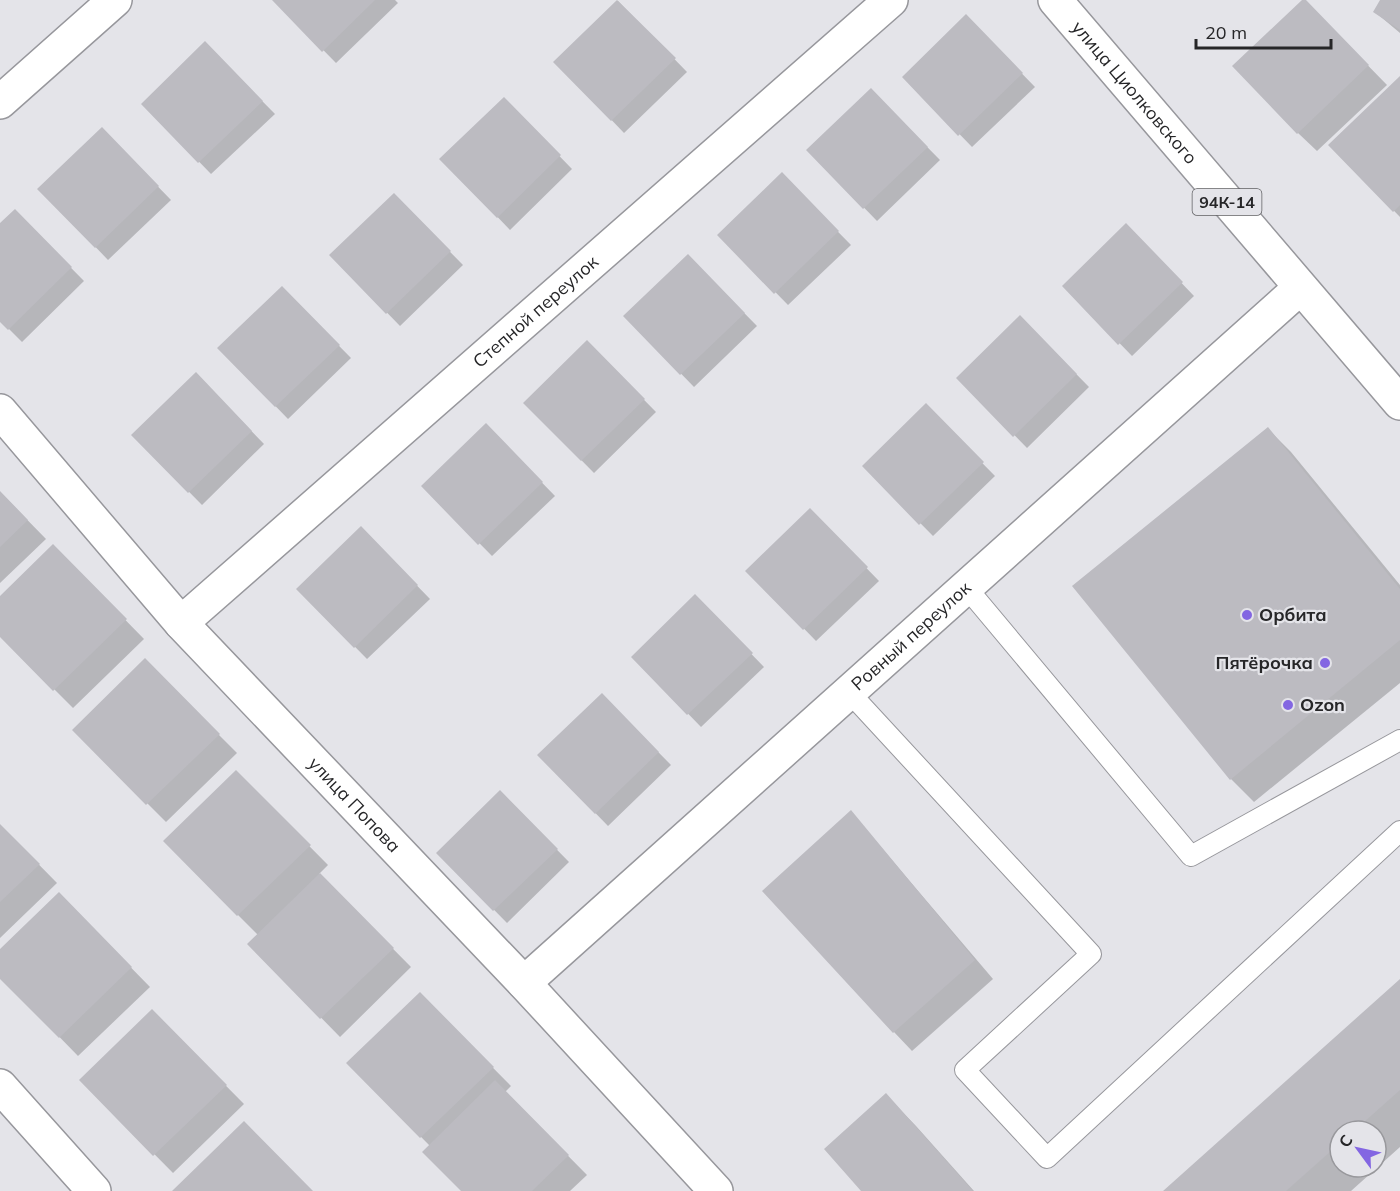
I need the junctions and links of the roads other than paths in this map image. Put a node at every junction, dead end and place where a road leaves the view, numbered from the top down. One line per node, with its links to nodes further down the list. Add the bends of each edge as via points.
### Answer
1 (115, 0): 4 (street)
2 (891, 0): 9 (street, Степной переулок)
3 (1055, 0): 5 (street, улица Циолковского / 94К-14)
4 (0, 102)
5 (1300, 288): 6 (street, улица Циолковского / 94К-14); 8 (street, Ровный переулок)
6 (1400, 403)
7 (0, 411): 9 (street, улица Попова)
8 (966, 587): 10 (street, Ровный переулок); 11 (lane, via 1191,856)
9 (181, 623): 13 (street, улица Попова)
10 (849, 692): 12 (lane, via 1091,954 965,1070 1047,1158); 13 (street, Ровный переулок)
11 (1400, 740)
12 (1400, 831)
13 (524, 983): 16 (street, улица Попова)
14 (0, 1086): 15 (street)
15 (94, 1191)
16 (716, 1191)

